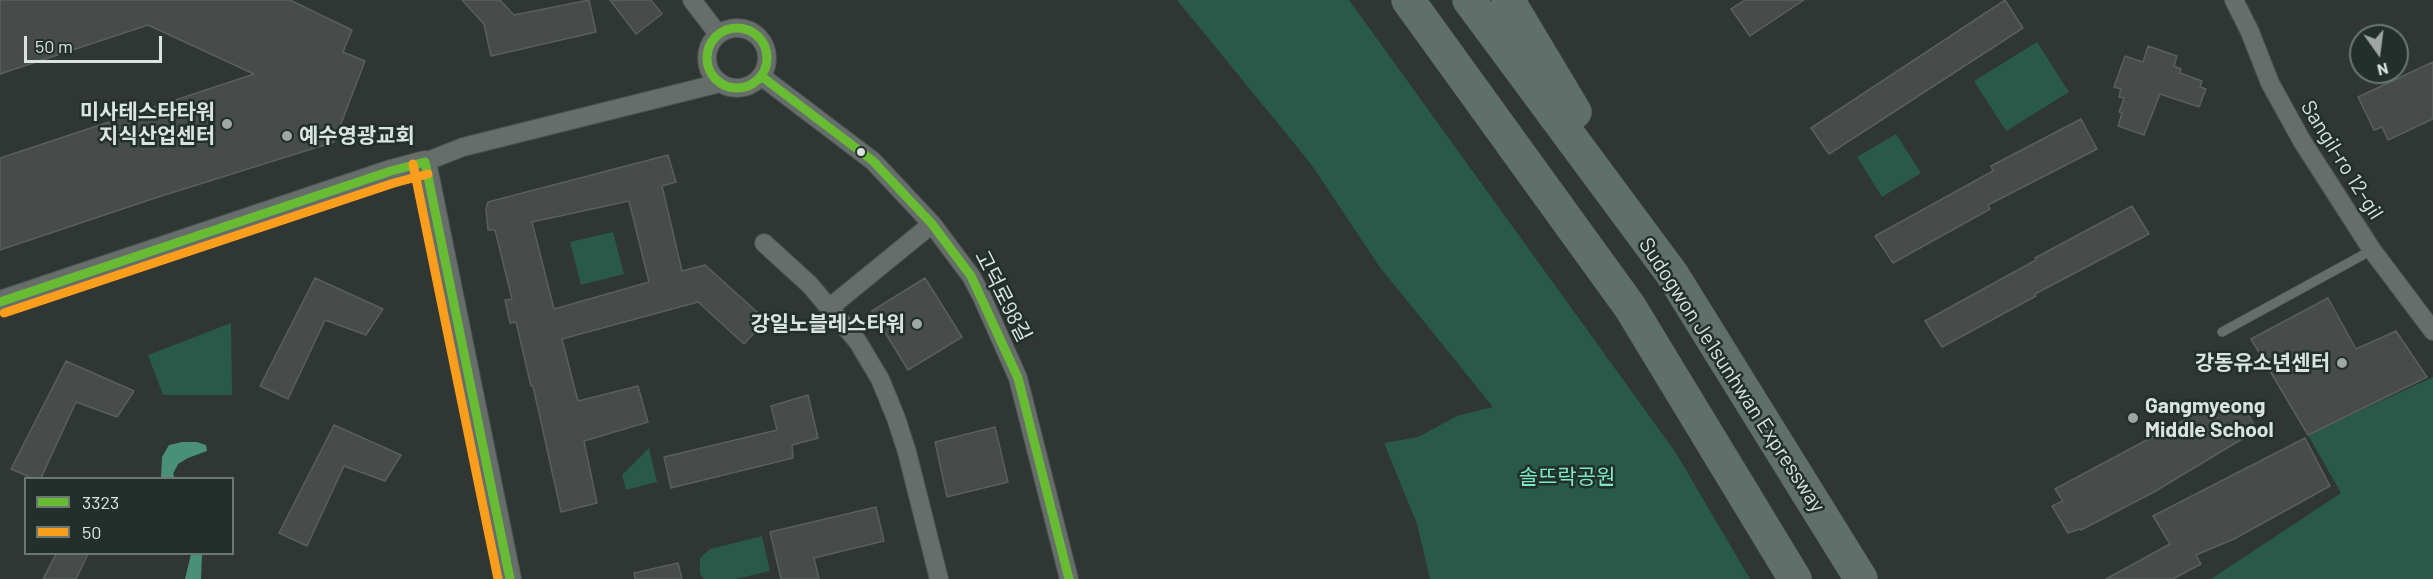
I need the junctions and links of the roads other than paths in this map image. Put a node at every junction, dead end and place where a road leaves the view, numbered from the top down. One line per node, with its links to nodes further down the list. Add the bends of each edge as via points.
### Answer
1 (692, 0): 6 (street)
2 (1408, 0): 21 (highway, via 1630,307)
3 (1469, 0): 13 (highway, Sudogwon Je1sunhwan Expressway)
4 (1508, 0): 13 (highway)
5 (2234, 0): 12 (street, Sangil-ro 12-gil, via 2270,83 2328,184)
6 (718, 34): 7 (street, via 736,28 760,39 767,56); 8 (street, via 707,59 713,77)
7 (761, 76): 8 (street, via 739,88); 10 (street, 고덕로98길, via 873,161)
8 (720, 83): 9 (street, via 463,147)
9 (425, 162): 14 (street); 18 (street)
10 (932, 224): 15 (street); 20 (street, 고덕로98길, via 981,295 1018,378)
11 (764, 243): 15 (street)
12 (2372, 250): 16 (street, Sangil-ro 12-gil); 17 (lane)
13 (1672, 274): 22 (highway, Sudogwon Je1sunhwan Expressway)
14 (0, 303)
15 (829, 308): 19 (street, via 858,342 897,418)
16 (2433, 331)
17 (2222, 333)
18 (510, 579)
19 (939, 579)
20 (1070, 579)
21 (1795, 579)
22 (1861, 579)

